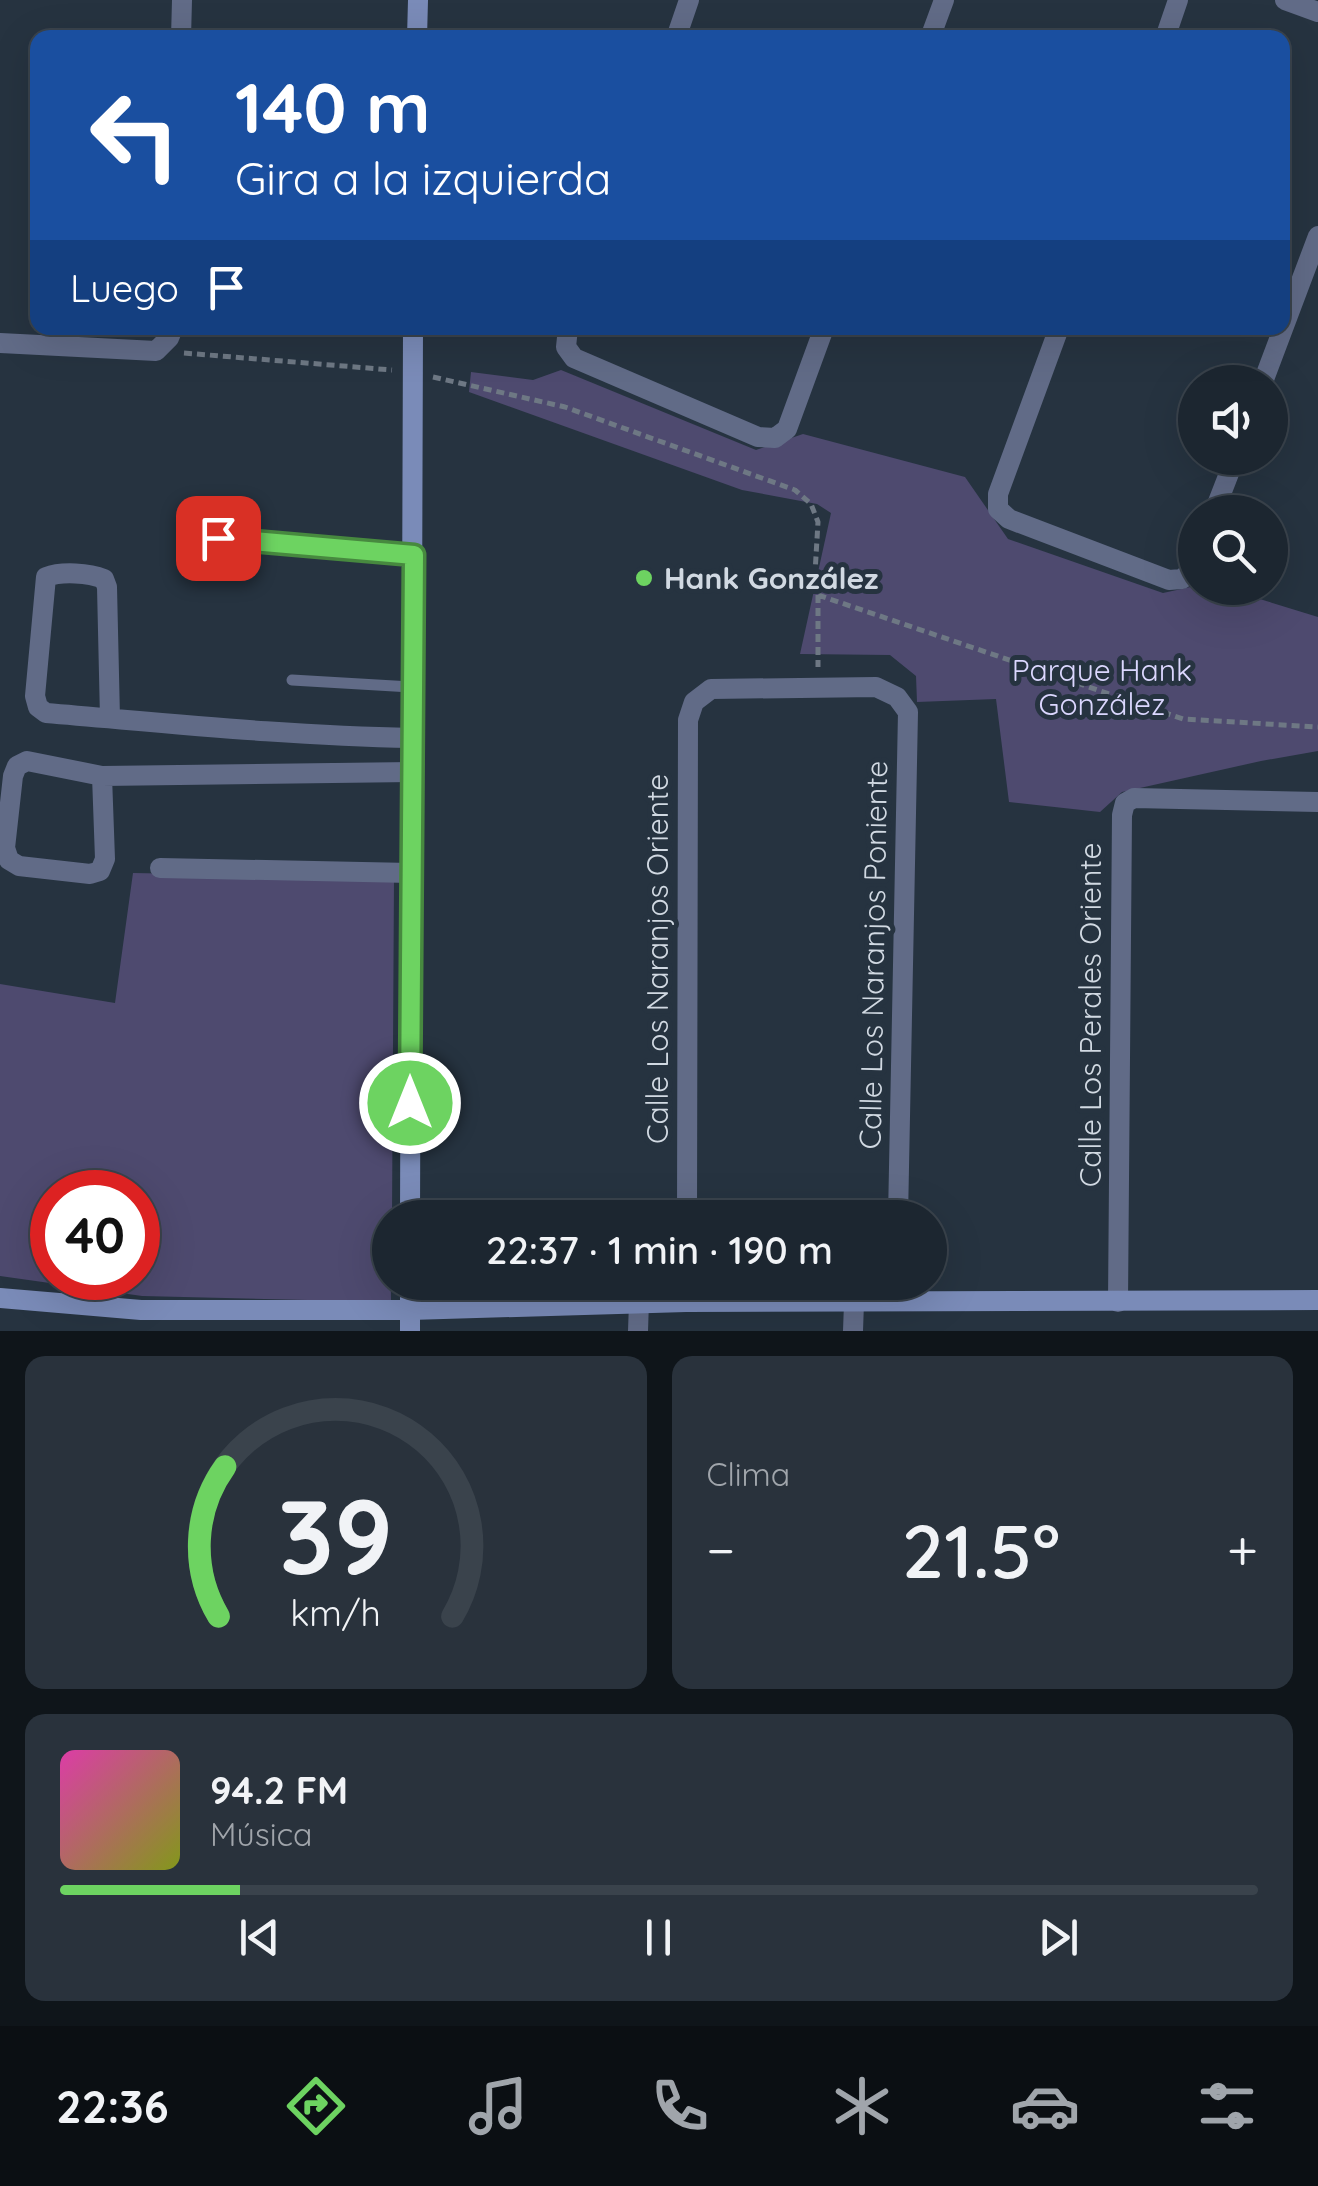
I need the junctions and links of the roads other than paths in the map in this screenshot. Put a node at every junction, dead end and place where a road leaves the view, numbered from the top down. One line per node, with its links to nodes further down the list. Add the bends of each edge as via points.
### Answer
1 (182, 0): 8 (street)
2 (418, 0): 9 (street)
3 (689, 0): 10 (street)
4 (944, 0): 11 (street)
5 (1178, 0): 12 (street)
6 (1285, 0): 7 (street)
7 (1318, 12)
8 (181, 30)
9 (418, 30)
10 (679, 30)
11 (933, 30)
12 (1168, 30)
13 (1318, 236): 14 (street)
14 (1290, 310)
15 (413, 335): 24 (street)
16 (567, 335): 17 (street, via 574,358 758,437 775,438 787,428)
17 (821, 335)
18 (1056, 335): 25 (street, via 998,509 1168,580)
19 (1281, 335): 22 (street)
20 (166, 339): 21 (street)
21 (0, 344)
22 (1269, 365)
23 (218, 538): 24 (lane)
24 (414, 555): 27 (street)
25 (1178, 576)
26 (292, 680): 27 (lane)
27 (411, 687): 30 (street)
28 (694, 702): 37 (street, Calle Los Naranjos Oriente, via 688,720); 38 (street, Calle Los Naranjos Poniente, via 712,689 876,687 897,696 908,712)
29 (110, 718): 29 (street, via 38,707 46,577 97,576 108,586); 30 (street)
30 (412, 738): 31 (street)
31 (412, 772): 32 (street); 35 (street)
32 (102, 776): 32 (street, via 26,762 17,766 9,860 100,871)
33 (1318, 802): 46 (street, Calle Los Perales Oriente, via 1125,803)
34 (160, 868): 35 (street)
35 (411, 873): 36 (street)
36 (410, 1200)
37 (687, 1200)
38 (898, 1200)
39 (947, 1294): 46 (street)
40 (0, 1298): 48 (street)
41 (649, 1300): 45 (street)
42 (808, 1300): 47 (street)
43 (865, 1300): 47 (street)
44 (1318, 1300): 46 (street)
45 (640, 1302): 48 (street); 49 (street)
46 (1118, 1302)
47 (854, 1303): 50 (street)
48 (410, 1321)
49 (638, 1331)
50 (852, 1331)

